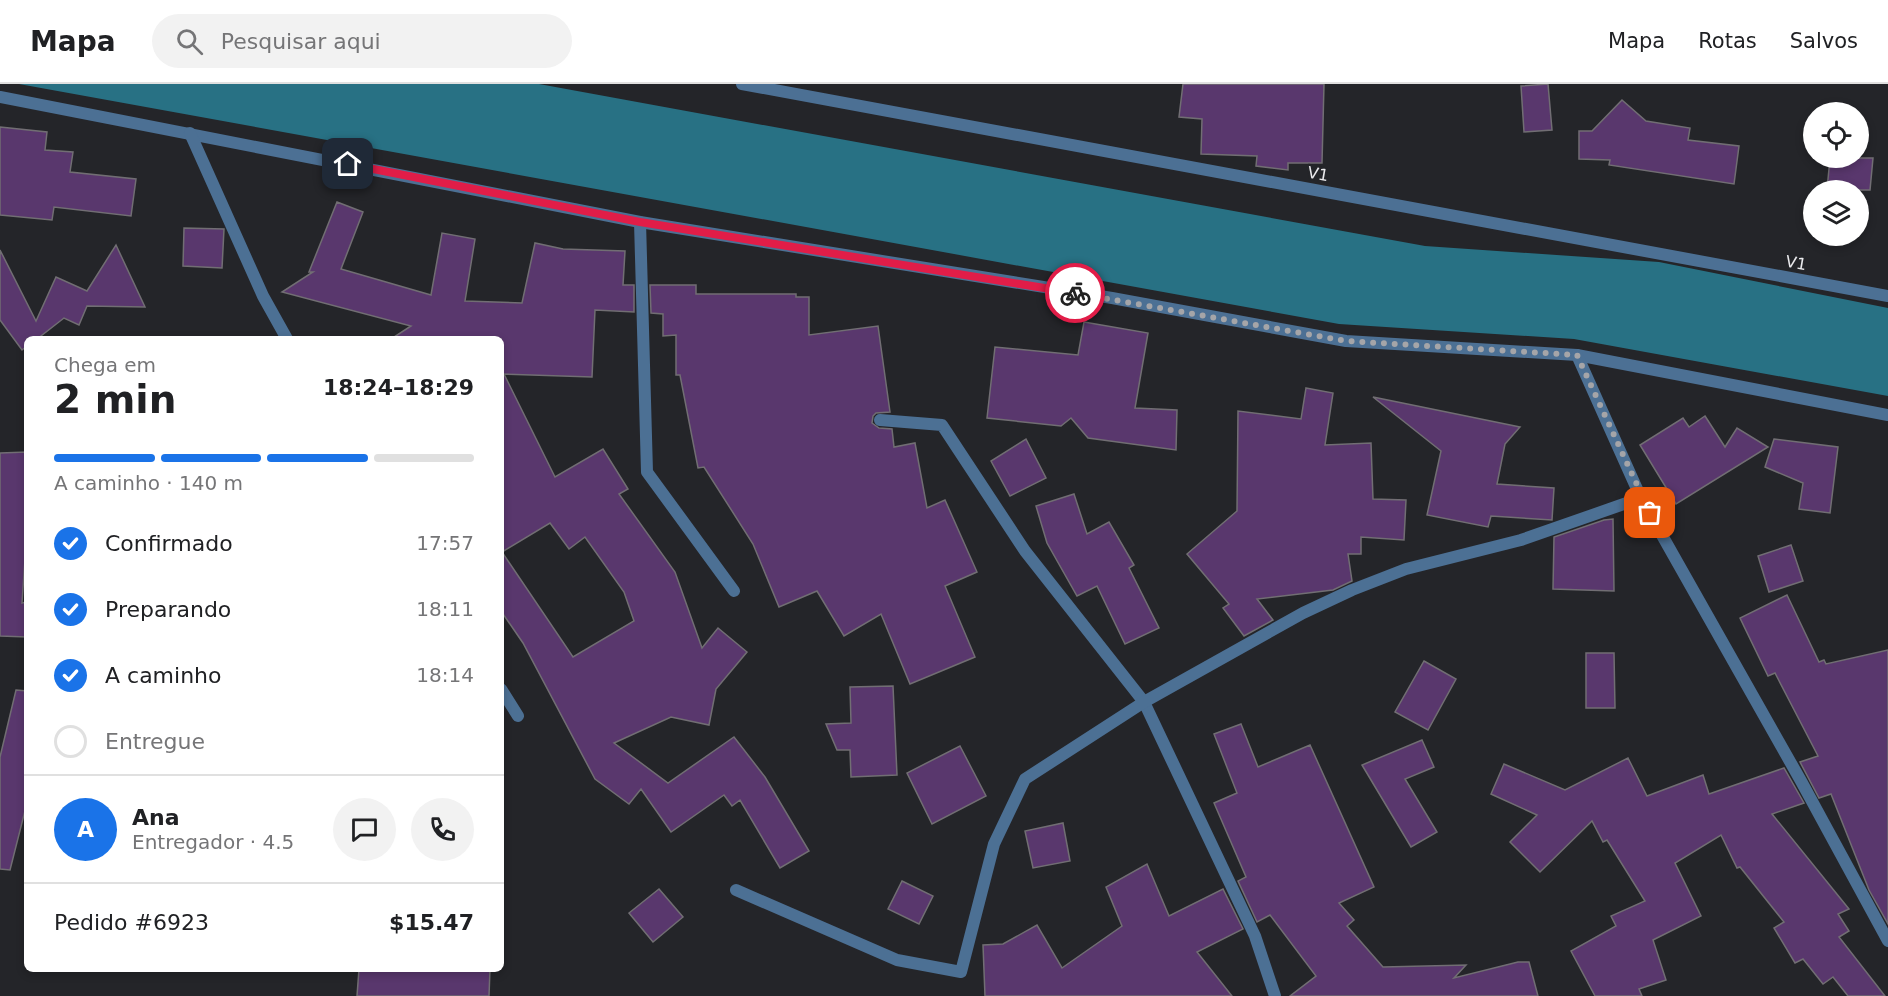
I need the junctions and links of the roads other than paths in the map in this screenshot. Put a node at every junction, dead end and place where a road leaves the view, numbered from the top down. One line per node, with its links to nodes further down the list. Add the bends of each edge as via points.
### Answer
1 (742, 84): 5 (street, V1)
2 (0, 97): 3 (street)
3 (190, 133): 4 (street); 6 (street, via 262,296)
4 (640, 222): 7 (street, via 1112,298 1346,341); 11 (street, via 647,472)
5 (1888, 296)
6 (284, 336)
7 (1577, 355): 8 (street); 10 (street)
8 (1888, 415)
9 (880, 420): 13 (street, via 942,425 1025,551)
10 (1641, 498): 13 (street, via 1521,540 1406,569 1352,590); 16 (street)
11 (734, 591)
12 (504, 694): 14 (street)
13 (1144, 702): 15 (street, via 1025,779 994,844 961,972 897,960); 17 (street, via 1256,936)
14 (518, 716)
15 (736, 890)
16 (1888, 940)
17 (1275, 996)

